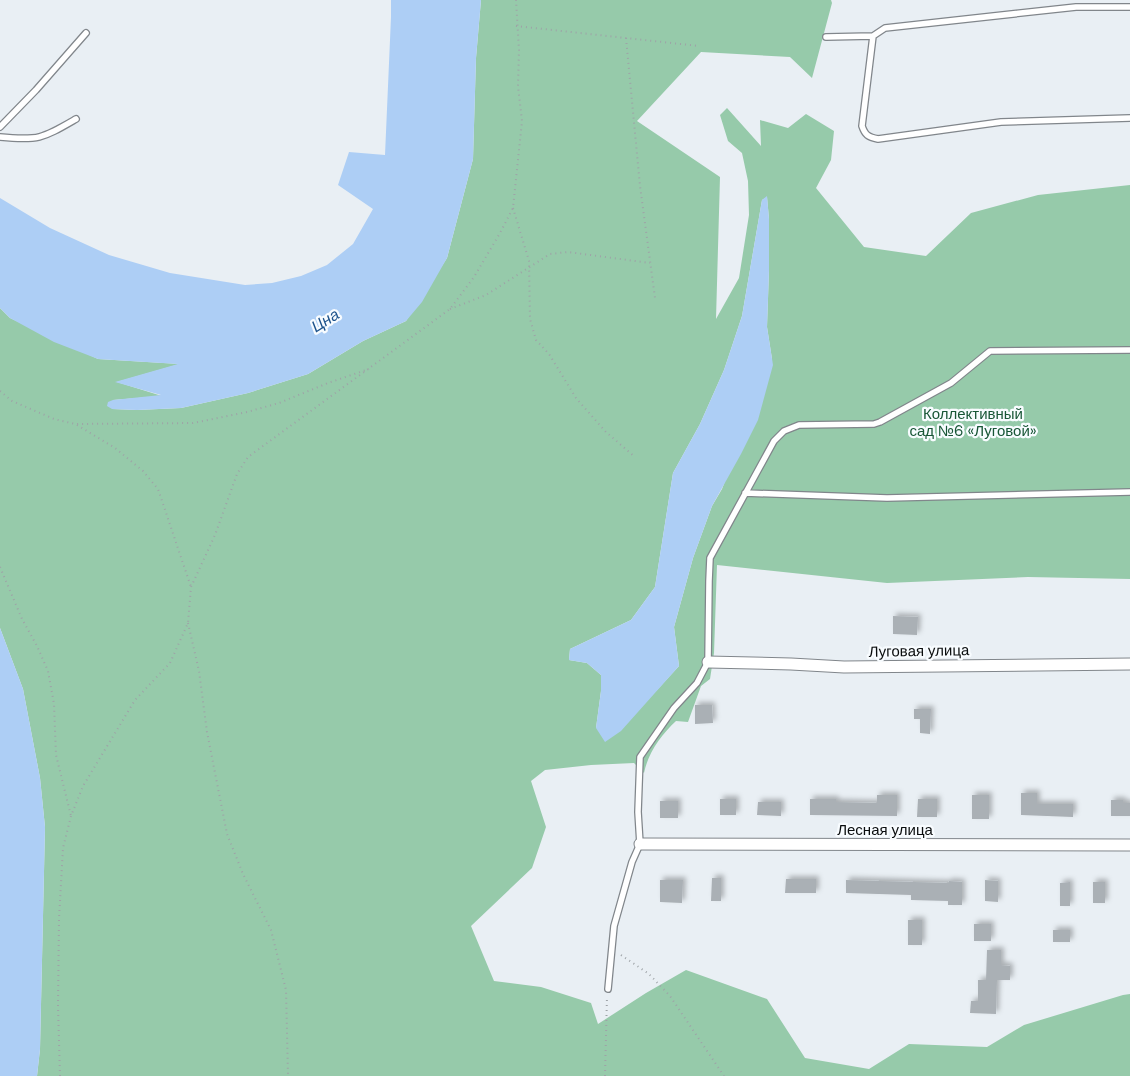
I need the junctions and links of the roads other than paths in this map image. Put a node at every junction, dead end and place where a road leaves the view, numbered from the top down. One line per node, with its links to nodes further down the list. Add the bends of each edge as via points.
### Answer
1 (1130, 8): 3 (lane, via 1076,7 885,28)
2 (86, 33): 7 (lane)
3 (873, 36): 4 (lane); 5 (lane, via 862,126 871,138 1001,122)
4 (826, 37)
5 (1130, 118)
6 (76, 119): 8 (lane, via 38,138)
7 (0, 127)
8 (0, 136)
9 (1130, 350): 11 (lane, via 990,351 943,388 874,424 799,425 784,431 774,441)
10 (1130, 492): 11 (lane, via 887,498)
11 (745, 493): 12 (lane, via 710,558)
12 (708, 662): 13 (street, Луговая улица, via 844,667); 14 (lane, via 697,683 674,708 640,757)
13 (1130, 664)
14 (640, 844): 15 (street, Лесная улица); 16 (lane, via 614,926)
15 (1130, 845)
16 (608, 989)

